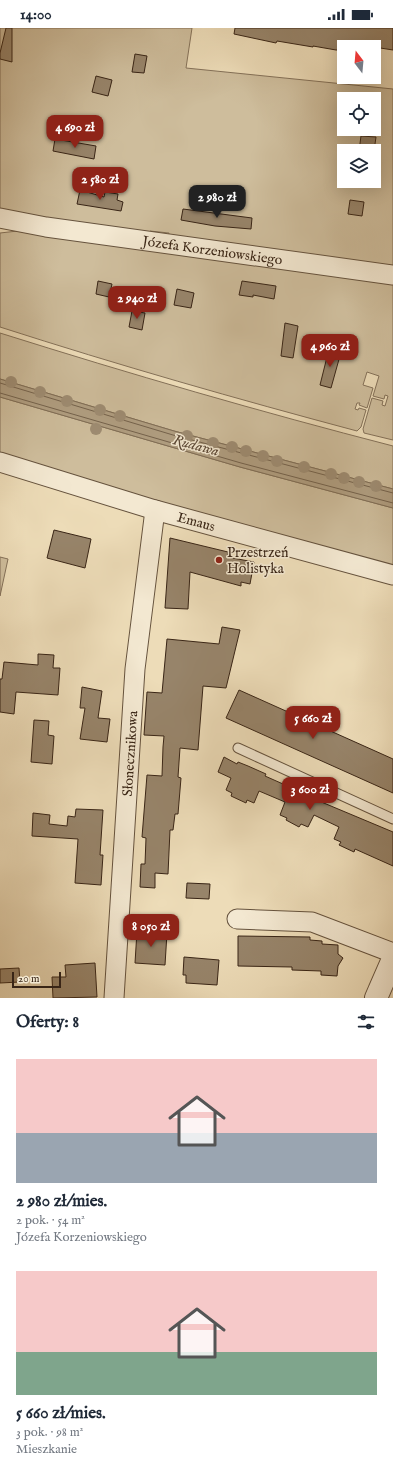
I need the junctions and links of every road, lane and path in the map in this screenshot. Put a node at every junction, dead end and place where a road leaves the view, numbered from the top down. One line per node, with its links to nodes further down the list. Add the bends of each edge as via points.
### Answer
1 (0, 218): 2 (street, Józefa Korzeniowskiego)
2 (393, 275)
3 (0, 462): 4 (street, Emaus)
4 (155, 510): 5 (street, Emaus); 11 (street, Słonecznikowa, via 135,669)
5 (393, 575)
6 (238, 748): 7 (lane)
7 (393, 819)
8 (237, 919): 9 (street, via 312,922)
9 (393, 953)
10 (393, 959): 12 (street)
11 (114, 998)
12 (376, 998)

